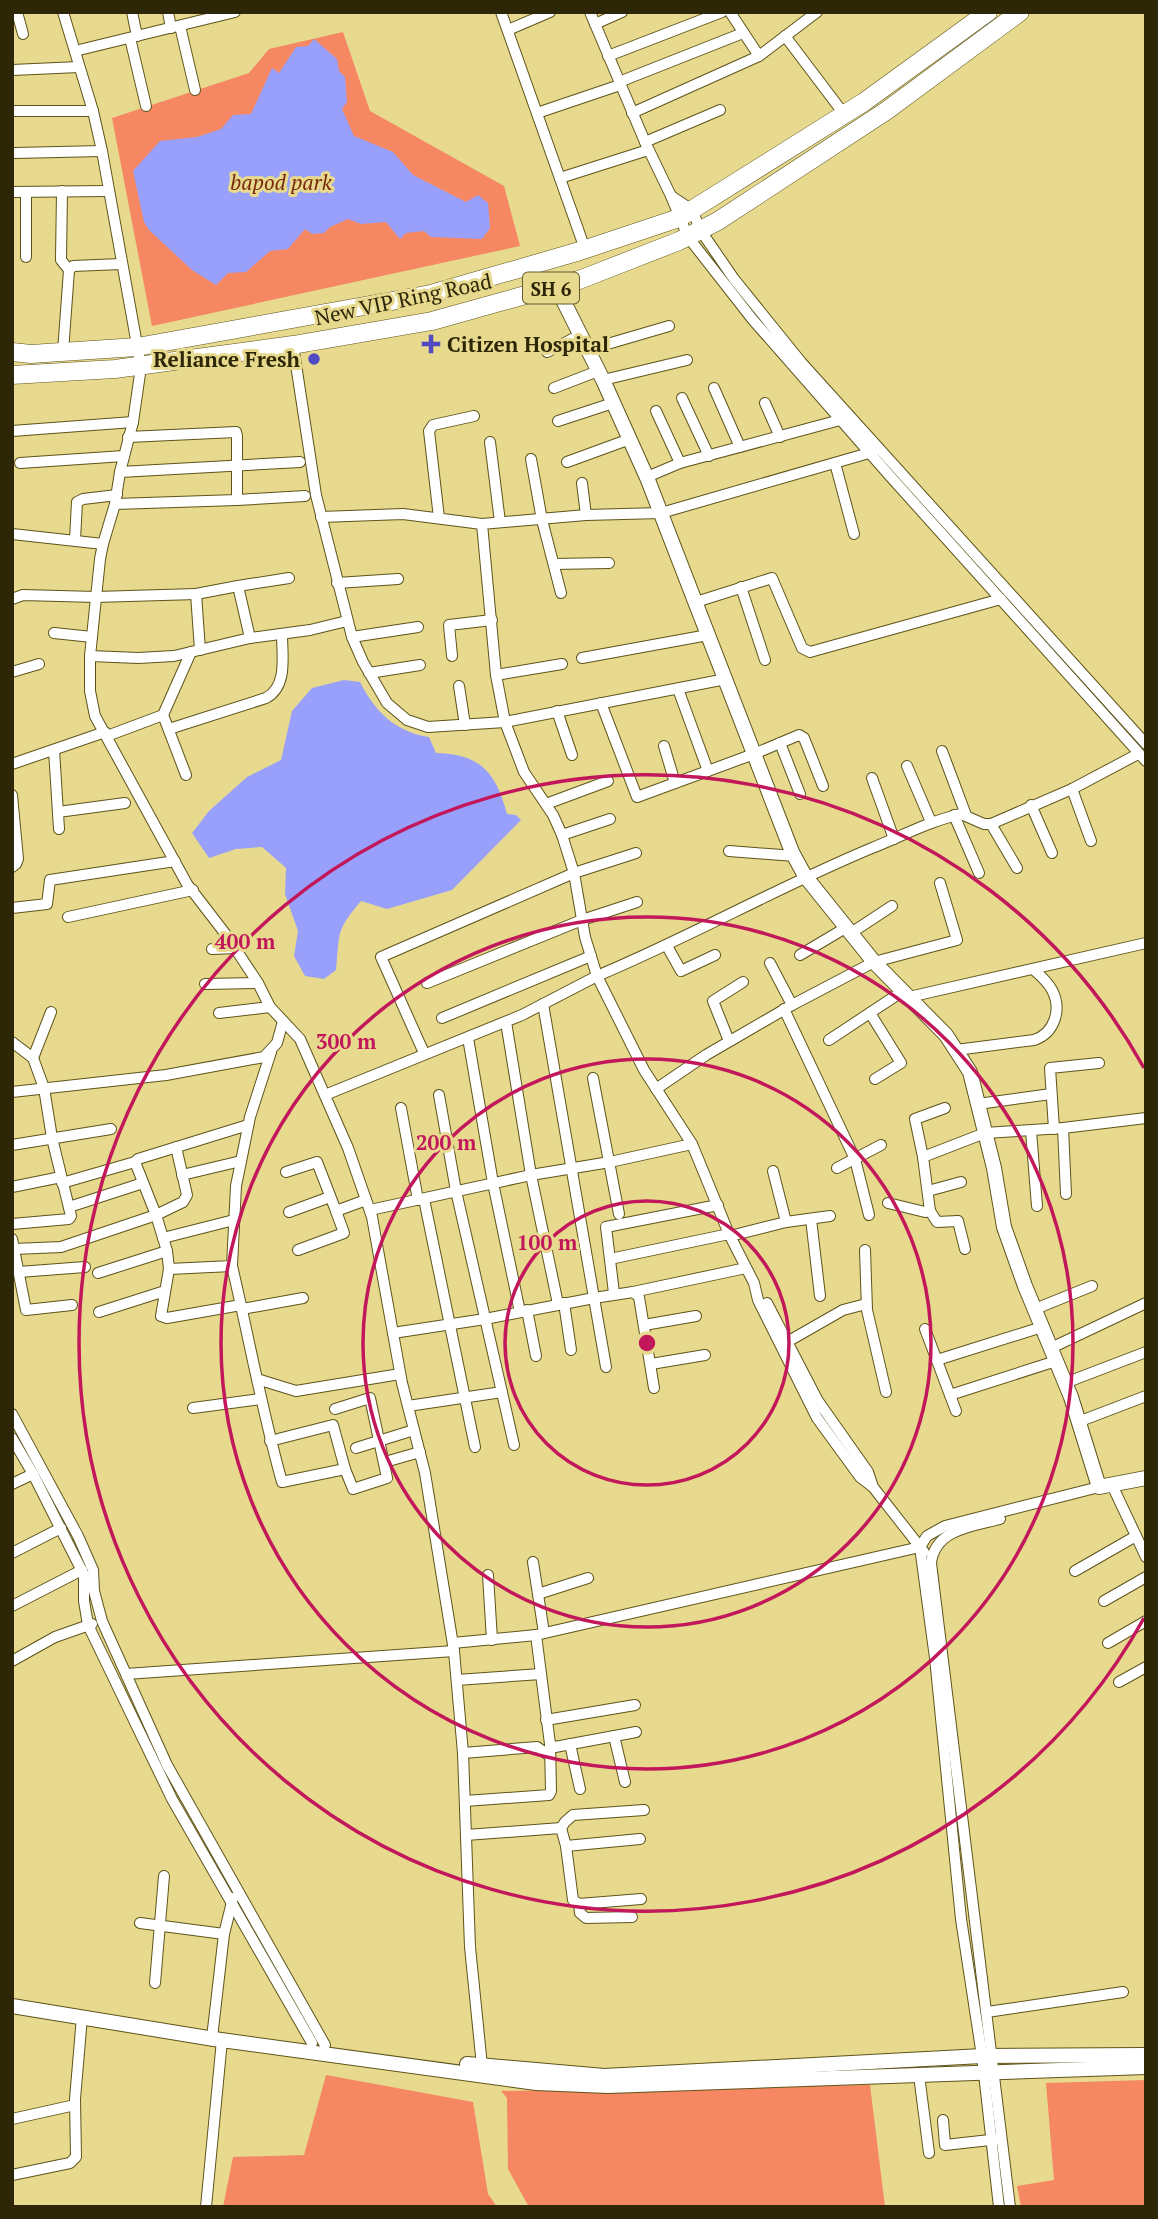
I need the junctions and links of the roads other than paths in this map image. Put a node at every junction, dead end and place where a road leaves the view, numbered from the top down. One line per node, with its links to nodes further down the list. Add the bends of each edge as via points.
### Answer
1 (17, 12): 18 (street)
2 (63, 12): 21 (street)
3 (132, 12): 20 (street)
4 (168, 12): 15 (street)
5 (235, 12): 15 (street)
6 (501, 12): 16 (street)
7 (550, 12): 16 (street)
8 (590, 12): 14 (street)
9 (622, 12): 14 (street)
10 (817, 12): 19 (street)
11 (988, 12): 34 (main road, New VIP Ring Road)
12 (1020, 12): 44 (main road, New VIP Ring Road / SH 6, via 886,111)
13 (730, 13): 17 (street); 22 (street)
14 (595, 24): 22 (street)
15 (175, 27): 20 (street); 27 (street)
16 (508, 30): 32 (street)
17 (743, 33): 23 (street); 26 (street)
18 (23, 34)
19 (785, 36): 23 (street); 34 (street)
20 (134, 37): 21 (street); 28 (street)
21 (75, 51): 24 (street)
22 (608, 56): 26 (street)
23 (759, 56): 33 (street)
24 (79, 67): 25 (street); 31 (street)
25 (12, 70)
26 (620, 83): 32 (street); 33 (street)
27 (195, 90)
28 (146, 106)
29 (720, 110): 35 (street)
30 (12, 111): 31 (street)
31 (93, 111): 36 (street)
32 (537, 113): 38 (street)
33 (632, 113): 35 (street)
34 (844, 114): 43 (main road, New VIP Ring Road)
35 (646, 146): 38 (street); 43 (street)
36 (102, 151): 37 (street); 41 (street)
37 (15, 153)
38 (560, 178): 45 (street)
39 (26, 191): 40 (street); 42 (street); 46 (street)
40 (62, 191): 41 (street); 48 (street, via 61,260)
41 (107, 191): 47 (street)
42 (12, 192)
43 (685, 214): 44 (street); 45 (main road, New VIP Ring Road)
44 (694, 234): 49 (main road, New VIP Ring Road / SH 6); 69 (street, via 753,320); 78 (street)
45 (585, 249): 53 (main road, New VIP Ring Road, via 440,292)
46 (26, 257)
47 (121, 264): 48 (street, via 73,266); 53 (street)
48 (69, 270): 56 (street)
49 (556, 286): 51 (street); 52 (main road, New VIP Ring Road / SH 6, via 432,321)
50 (669, 327): 54 (street)
51 (580, 335): 54 (street); 57 (street)
52 (293, 345): 59 (main road, New VIP Ring Road / SH 6); 96 (street)
53 (137, 347): 56 (main road, New VIP Ring Road); 59 (street)
54 (587, 350): 61 (street)
55 (12, 352): 56 (main road, New VIP Ring Road)
56 (63, 352)
57 (547, 352)
58 (687, 360): 61 (street)
59 (141, 367): 60 (main road, New VIP Ring Road / SH 6); 71 (street)
60 (12, 375)
61 (601, 376): 62 (street); 65 (street)
62 (554, 388)
63 (714, 388): 77 (street)
64 (682, 398): 80 (street)
65 (613, 403): 70 (street); 75 (street)
66 (765, 403): 74 (street)
67 (656, 411): 85 (street)
68 (474, 416): 97 (street, via 433,425 429,431)
69 (840, 420): 74 (street); 78 (street)
70 (558, 421)
71 (133, 422): 72 (street); 73 (street)
72 (12, 431)
73 (128, 437): 79 (street); 87 (street, via 236,432)
74 (780, 437): 77 (street)
75 (630, 439): 83 (street); 89 (street)
76 (491, 442): 99 (street)
77 (740, 447): 80 (street)
78 (874, 451): 86 (street); 116 (street); 143 (street)
79 (124, 456): 84 (street); 88 (street)
80 (709, 456): 85 (street)
81 (531, 459): 98 (street)
82 (300, 462): 87 (street)
83 (567, 462)
84 (20, 463)
85 (680, 463): 89 (street)
86 (835, 463): 94 (street); 102 (street)
87 (236, 466): 88 (street); 93 (street)
88 (120, 472): 92 (street)
89 (647, 477): 94 (street)
90 (582, 483): 95 (street)
91 (305, 496): 93 (street)
92 (116, 500): 93 (street); 103 (street, via 77,502); 104 (street)
93 (237, 500)
94 (661, 513): 95 (street); 117 (street)
95 (586, 515): 98 (street)
96 (321, 517): 97 (street, via 403,514); 109 (street)
97 (439, 518): 100 (street)
98 (542, 520): 99 (street); 106 (street)
99 (500, 522): 100 (street)
100 (482, 524): 118 (street)
101 (12, 534): 103 (street)
102 (854, 534)
103 (75, 540): 104 (street)
104 (103, 544): 114 (street)
105 (610, 563): 106 (street)
106 (554, 564): 112 (street)
107 (289, 578): 110 (street)
108 (398, 579): 109 (street)
109 (337, 583): 119 (street)
110 (237, 586): 113 (street); 126 (street)
111 (741, 587): 116 (street, via 773,578 802,648 810,652); 117 (street); 131 (street)
112 (561, 593)
113 (196, 594): 114 (street); 127 (street)
114 (96, 597): 115 (street, via 23,595); 124 (street)
115 (12, 599)
116 (1001, 599): 143 (street)
117 (696, 602): 123 (street)
118 (492, 620): 129 (street, via 449,625); 137 (street)
119 (347, 621): 122 (street); 125 (street)
120 (418, 626): 125 (street)
121 (54, 633): 124 (street)
122 (282, 634): 126 (street); 147 (street, via 281,678 276,691)
123 (708, 635): 130 (street); 138 (street)
124 (92, 637): 128 (street)
125 (352, 637): 136 (street)
126 (250, 638): 127 (street)
127 (196, 651): 128 (street, via 138,658); 144 (street)
128 (90, 656): 148 (street, via 95,716)
129 (452, 656)
130 (582, 658)
131 (765, 660)
132 (39, 664): 135 (street)
133 (562, 664): 137 (street)
134 (420, 665): 136 (street)
135 (12, 672)
136 (369, 673): 146 (street, via 387,703 407,720 428,727)
137 (496, 675): 145 (street)
138 (726, 679): 140 (street); 154 (street)
139 (459, 686): 146 (street)
140 (678, 689): 141 (street); 159 (street)
141 (601, 703): 142 (street); 163 (street, via 636,797)
142 (557, 711): 145 (street); 155 (street)
143 (1111, 714): 150 (street); 156 (street)
144 (163, 715): 147 (street); 148 (street)
145 (505, 723): 146 (street); 169 (street, via 524,772)
146 (465, 725)
147 (169, 729): 160 (street)
148 (106, 734): 152 (street); 185 (street)
149 (780, 743): 154 (street); 164 (street, via 802,736); 166 (street)
150 (1146, 744)
151 (664, 746): 163 (street)
152 (54, 750): 157 (street); 171 (street)
153 (942, 751): 173 (street)
154 (754, 754): 159 (street); 184 (street)
155 (572, 755)
156 (1142, 758): 165 (street)
157 (12, 764)
158 (906, 766): 175 (street)
159 (708, 771): 163 (street)
160 (186, 775)
161 (872, 778): 179 (street)
162 (608, 781): 169 (street)
163 (675, 783)
164 (823, 786)
165 (1072, 789): 170 (street); 180 (street)
166 (800, 794)
167 (12, 795): 186 (street, via 18,859)
168 (125, 803): 171 (street)
169 (546, 804): 178 (street)
170 (1031, 805): 176 (street); 183 (street)
171 (58, 811): 177 (street)
172 (954, 815): 173 (street); 175 (street); 189 (street)
173 (966, 815): 176 (street)
174 (610, 819): 178 (street)
175 (931, 822): 179 (street)
176 (991, 824): 187 (street)
177 (59, 829)
178 (562, 835): 188 (street)
179 (894, 839): 190 (street)
180 (1091, 841)
181 (729, 852): 184 (street)
182 (636, 853): 188 (street)
183 (1052, 853)
184 (795, 856): 190 (street)
185 (175, 861): 192 (street); 195 (street, via 50,880 47,904)
186 (12, 867)
187 (1017, 868)
188 (574, 873): 197 (street); 230 (street, via 381,957)
189 (979, 873)
190 (805, 876): 198 (street); 200 (street)
191 (940, 883): 206 (street, via 957,940)
192 (192, 891): 196 (street); 201 (street)
193 (637, 902): 197 (street)
194 (892, 906): 198 (street)
195 (12, 908)
196 (68, 917)
197 (582, 920): 205 (street); 212 (street)
198 (849, 930): 204 (street); 206 (street)
199 (1146, 943): 208 (street)
200 (667, 946): 203 (street, via 681,971); 209 (street)
201 (235, 948): 202 (street); 211 (street)
202 (212, 949)
203 (715, 955)
204 (800, 955)
205 (590, 956): 209 (street); 221 (street)
206 (874, 962): 214 (street); 217 (street)
207 (770, 963): 217 (street)
208 (1033, 969): 214 (street); 228 (street, via 1055,998 1057,1015 1043,1037)
209 (597, 976): 215 (street); 236 (street)
210 (743, 982): 226 (street, via 713,1001)
211 (258, 983): 213 (street); 216 (street)
212 (427, 983)
213 (205, 984)
214 (906, 994): 220 (street); 228 (street)
215 (543, 1004): 223 (street); 260 (street)
216 (270, 1007): 219 (street); 222 (street)
217 (788, 1007): 226 (street); 256 (street)
218 (51, 1012): 231 (street)
219 (219, 1013)
220 (870, 1013): 225 (street); 234 (street, via 901,1063)
221 (442, 1018)
222 (283, 1021): 229 (street); 239 (street, via 300,1039)
223 (506, 1021): 224 (street); 265 (street)
224 (468, 1038): 230 (street); 269 (street)
225 (829, 1040)
226 (729, 1041): 236 (street)
227 (12, 1042): 231 (street)
228 (956, 1050): 241 (street, via 970,1072)
229 (271, 1052): 235 (street, via 166,1075); 245 (street)
230 (424, 1053): 239 (street)
231 (33, 1058): 235 (street)
232 (1099, 1063): 238 (street, via 1050,1068)
233 (593, 1078): 258 (street)
234 (875, 1079)
235 (44, 1088): 237 (street); 250 (street)
236 (656, 1089): 251 (street)
237 (12, 1092)
238 (1051, 1094): 241 (street); 246 (street)
239 (326, 1095): 277 (street)
240 (439, 1095): 271 (street)
241 (978, 1104): 249 (street)
242 (401, 1108): 275 (street)
243 (945, 1108): 255 (street, via 914,1121)
244 (1146, 1118): 246 (street)
245 (248, 1125): 254 (street); 257 (street)
246 (1058, 1128): 248 (street); 273 (street)
247 (111, 1129): 250 (street)
248 (1031, 1130): 249 (street); 279 (street)
249 (985, 1133): 255 (street); 319 (street, via 1004,1227)
250 (52, 1138): 253 (street); 266 (street)
251 (692, 1144): 258 (street); 278 (street)
252 (881, 1144): 256 (street)
253 (12, 1145)
254 (176, 1147): 259 (street); 264 (street)
255 (923, 1157): 272 (street)
256 (855, 1158): 261 (street); 286 (street)
257 (241, 1161): 264 (street); 289 (street)
258 (610, 1161): 260 (street); 285 (street)
259 (135, 1162): 266 (street); 268 (street)
260 (571, 1168): 265 (street); 313 (street)
261 (837, 1168)
262 (773, 1171): 290 (street)
263 (286, 1172): 274 (street, via 317,1162)
264 (182, 1175): 284 (street, via 186,1199)
265 (531, 1175): 269 (street); 315 (street)
266 (62, 1180): 270 (street); 280 (street)
267 (961, 1182): 272 (street)
268 (143, 1183): 280 (street); 284 (street)
269 (493, 1183): 271 (street); 320 (street)
270 (12, 1187)
271 (456, 1191): 275 (street); 323 (street)
272 (928, 1191): 282 (street)
273 (1066, 1194)
274 (330, 1197): 281 (street); 283 (street)
275 (421, 1199): 277 (street); 324 (street)
276 (888, 1203): 282 (street)
277 (368, 1205): 281 (street); 328 (street)
278 (718, 1205): 292 (street); 299 (street, via 606,1227)
279 (1037, 1206)
280 (69, 1207): 291 (street, via 69,1219)
281 (336, 1211): 295 (street, via 344,1233)
282 (930, 1211): 297 (street, via 937,1222 958,1221)
283 (289, 1213)
284 (156, 1214): 293 (street); 294 (street, via 61,1247)
285 (619, 1214)
286 (869, 1215)
287 (830, 1216): 288 (street)
288 (811, 1219): 290 (street); 311 (street)
289 (234, 1220): 293 (street); 300 (street)
290 (786, 1222): 292 (street)
291 (12, 1224)
292 (730, 1235): 299 (street); 302 (street)
293 (163, 1238): 298 (street)
294 (13, 1244): 304 (street)
295 (298, 1250)
296 (865, 1250): 316 (street)
297 (965, 1250)
298 (167, 1251): 303 (street); 305 (street)
299 (610, 1259): 310 (street)
300 (232, 1266): 303 (street); 318 (street)
301 (85, 1267): 304 (street)
302 (746, 1268): 306 (street); 309 (street)
303 (169, 1269): 308 (street)
304 (19, 1272): 317 (street, via 26,1310)
305 (98, 1273)
306 (754, 1283): 329 (street); 368 (street, via 758,1300 817,1418 860,1477)
307 (1092, 1286): 319 (street)
308 (165, 1292): 318 (street, via 161,1316 167,1318); 321 (street)
309 (633, 1292): 310 (street); 325 (street, via 639,1297)
310 (614, 1293): 313 (street)
311 (820, 1296)
312 (303, 1298): 318 (street)
313 (594, 1298): 315 (street); 337 (street)
314 (1146, 1303): 333 (street)
315 (561, 1304): 320 (street); 330 (street)
316 (866, 1304): 329 (street, via 843,1311); 343 (street)
317 (72, 1305)
318 (242, 1307): 339 (street)
319 (1035, 1309): 326 (street)
320 (523, 1311): 323 (street); 334 (street)
321 (99, 1312)
322 (696, 1316): 325 (street)
323 (485, 1319): 324 (street); 342 (street)
324 (449, 1325): 328 (street); 346 (street)
325 (644, 1325): 336 (street)
326 (1042, 1327): 333 (street); 335 (street)
327 (925, 1329): 335 (street)
328 (393, 1333): 338 (street)
329 (787, 1342): 368 (street, via 818,1401 866,1468)
330 (572, 1350)
331 (1146, 1352): 340 (street)
332 (705, 1355): 336 (street)
333 (1053, 1355): 340 (street); 344 (street)
334 (536, 1356)
335 (937, 1360): 344 (street)
336 (651, 1364): 341 (street)
337 (606, 1367)
338 (400, 1374): 339 (street, via 296,1391); 348 (street)
339 (257, 1380): 347 (street)
340 (1065, 1383): 353 (street)
341 (654, 1388)
342 (502, 1392): 346 (street); 358 (street)
343 (886, 1392)
344 (950, 1395): 351 (street)
345 (1146, 1396): 353 (street)
346 (464, 1398): 348 (street); 359 (street)
347 (261, 1399): 349 (street); 356 (street)
348 (408, 1406): 354 (street)
349 (193, 1408)
350 (335, 1409): 357 (street, via 370,1398)
351 (956, 1411)
352 (12, 1414): 385 (street, via 93,1570)
353 (1079, 1422): 369 (street)
354 (414, 1430): 357 (street); 361 (street)
355 (12, 1438): 362 (street)
356 (270, 1441): 364 (street, via 282,1482); 364 (street, via 334,1425)
357 (379, 1441): 360 (street); 363 (street)
358 (514, 1445)
359 (475, 1447)
360 (356, 1448)
361 (420, 1452): 363 (street); 391 (street)
362 (16, 1454): 365 (street)
363 (385, 1462): 364 (street, via 387,1479 353,1489)
364 (345, 1469)
365 (33, 1474): 367 (street); 370 (street)
366 (1146, 1478): 369 (street)
367 (12, 1484)
368 (873, 1487): 372 (street)
369 (1100, 1488): 371 (street); 372 (street, via 945,1526 927,1536); 375 (street, via 951,1532 937,1544)
370 (61, 1528): 373 (street); 377 (street)
371 (1136, 1536): 374 (street); 378 (street)
372 (920, 1547): 375 (street); 388 (street); 415 (street)
373 (12, 1553)
374 (1146, 1557)
375 (931, 1560): 414 (street)
376 (533, 1562): 382 (street)
377 (82, 1570): 384 (street); 387 (street)
378 (1074, 1571)
379 (488, 1575): 389 (street)
380 (1146, 1577): 383 (street)
381 (588, 1578): 382 (street)
382 (538, 1594): 388 (street)
383 (1104, 1601)
384 (12, 1606)
385 (102, 1621): 387 (street); 394 (street)
386 (1146, 1621): 390 (street)
387 (89, 1626): 392 (street, via 55,1637); 418 (street, via 164,1783)
388 (540, 1634): 389 (street); 395 (street)
389 (492, 1640): 391 (street)
390 (1108, 1643)
391 (454, 1647): 394 (street); 396 (street)
392 (12, 1661)
393 (1146, 1667): 397 (street)
394 (126, 1674): 416 (street, via 173,1775)
395 (541, 1674): 396 (street); 399 (street)
396 (457, 1679): 404 (street)
397 (1119, 1682)
398 (635, 1705): 399 (street)
399 (546, 1720): 403 (street)
400 (636, 1732): 401 (street)
401 (614, 1736): 402 (street); 405 (street)
402 (570, 1744): 403 (street); 406 (street)
403 (550, 1750): 404 (street); 407 (street, via 549,1795)
404 (463, 1753): 407 (street)
405 (625, 1782)
406 (580, 1789)
407 (464, 1801): 410 (street)
408 (644, 1810): 409 (street, via 573,1815)
409 (561, 1828): 410 (street); 412 (street)
410 (466, 1835): 436 (street, via 470,1947)
411 (640, 1839): 412 (street)
412 (566, 1846): 420 (street, via 571,1893)
413 (164, 1876): 424 (street)
414 (969, 1877): 415 (street); 419 (street)
415 (956, 1879): 421 (street)
416 (236, 1885): 418 (street); 433 (street)
417 (641, 1899): 420 (street)
418 (232, 1902): 425 (street); 433 (street)
419 (971, 1903): 421 (street); 430 (street)
420 (579, 1904): 422 (street, via 586,1918)
421 (959, 1904): 435 (street)
422 (632, 1917)
423 (140, 1923): 424 (street)
424 (160, 1925): 425 (street); 426 (street)
425 (224, 1934): 432 (street)
426 (155, 1983)
427 (1123, 1992): 430 (street)
428 (12, 1997): 432 (street)
429 (12, 2006): 431 (street)
430 (987, 2012): 435 (street)
431 (82, 2017): 432 (street); 440 (street)
432 (216, 2036): 433 (street); 439 (street, via 536,2083 608,2086); 446 (street)
433 (319, 2044): 436 (street)
434 (1146, 2055): 435 (street)
435 (987, 2056): 436 (street, via 604,2076); 438 (street)
436 (482, 2066)
437 (1146, 2067): 438 (street)
438 (989, 2073): 439 (street); 443 (street)
439 (919, 2075): 444 (street)
440 (75, 2105): 441 (street); 445 (street, via 74,2160)
441 (12, 2119)
442 (943, 2120): 443 (street, via 945,2145)
443 (997, 2139): 447 (street); 448 (street)
444 (929, 2154)
445 (12, 2175)
446 (206, 2207)
447 (999, 2207)
448 (1010, 2207)

